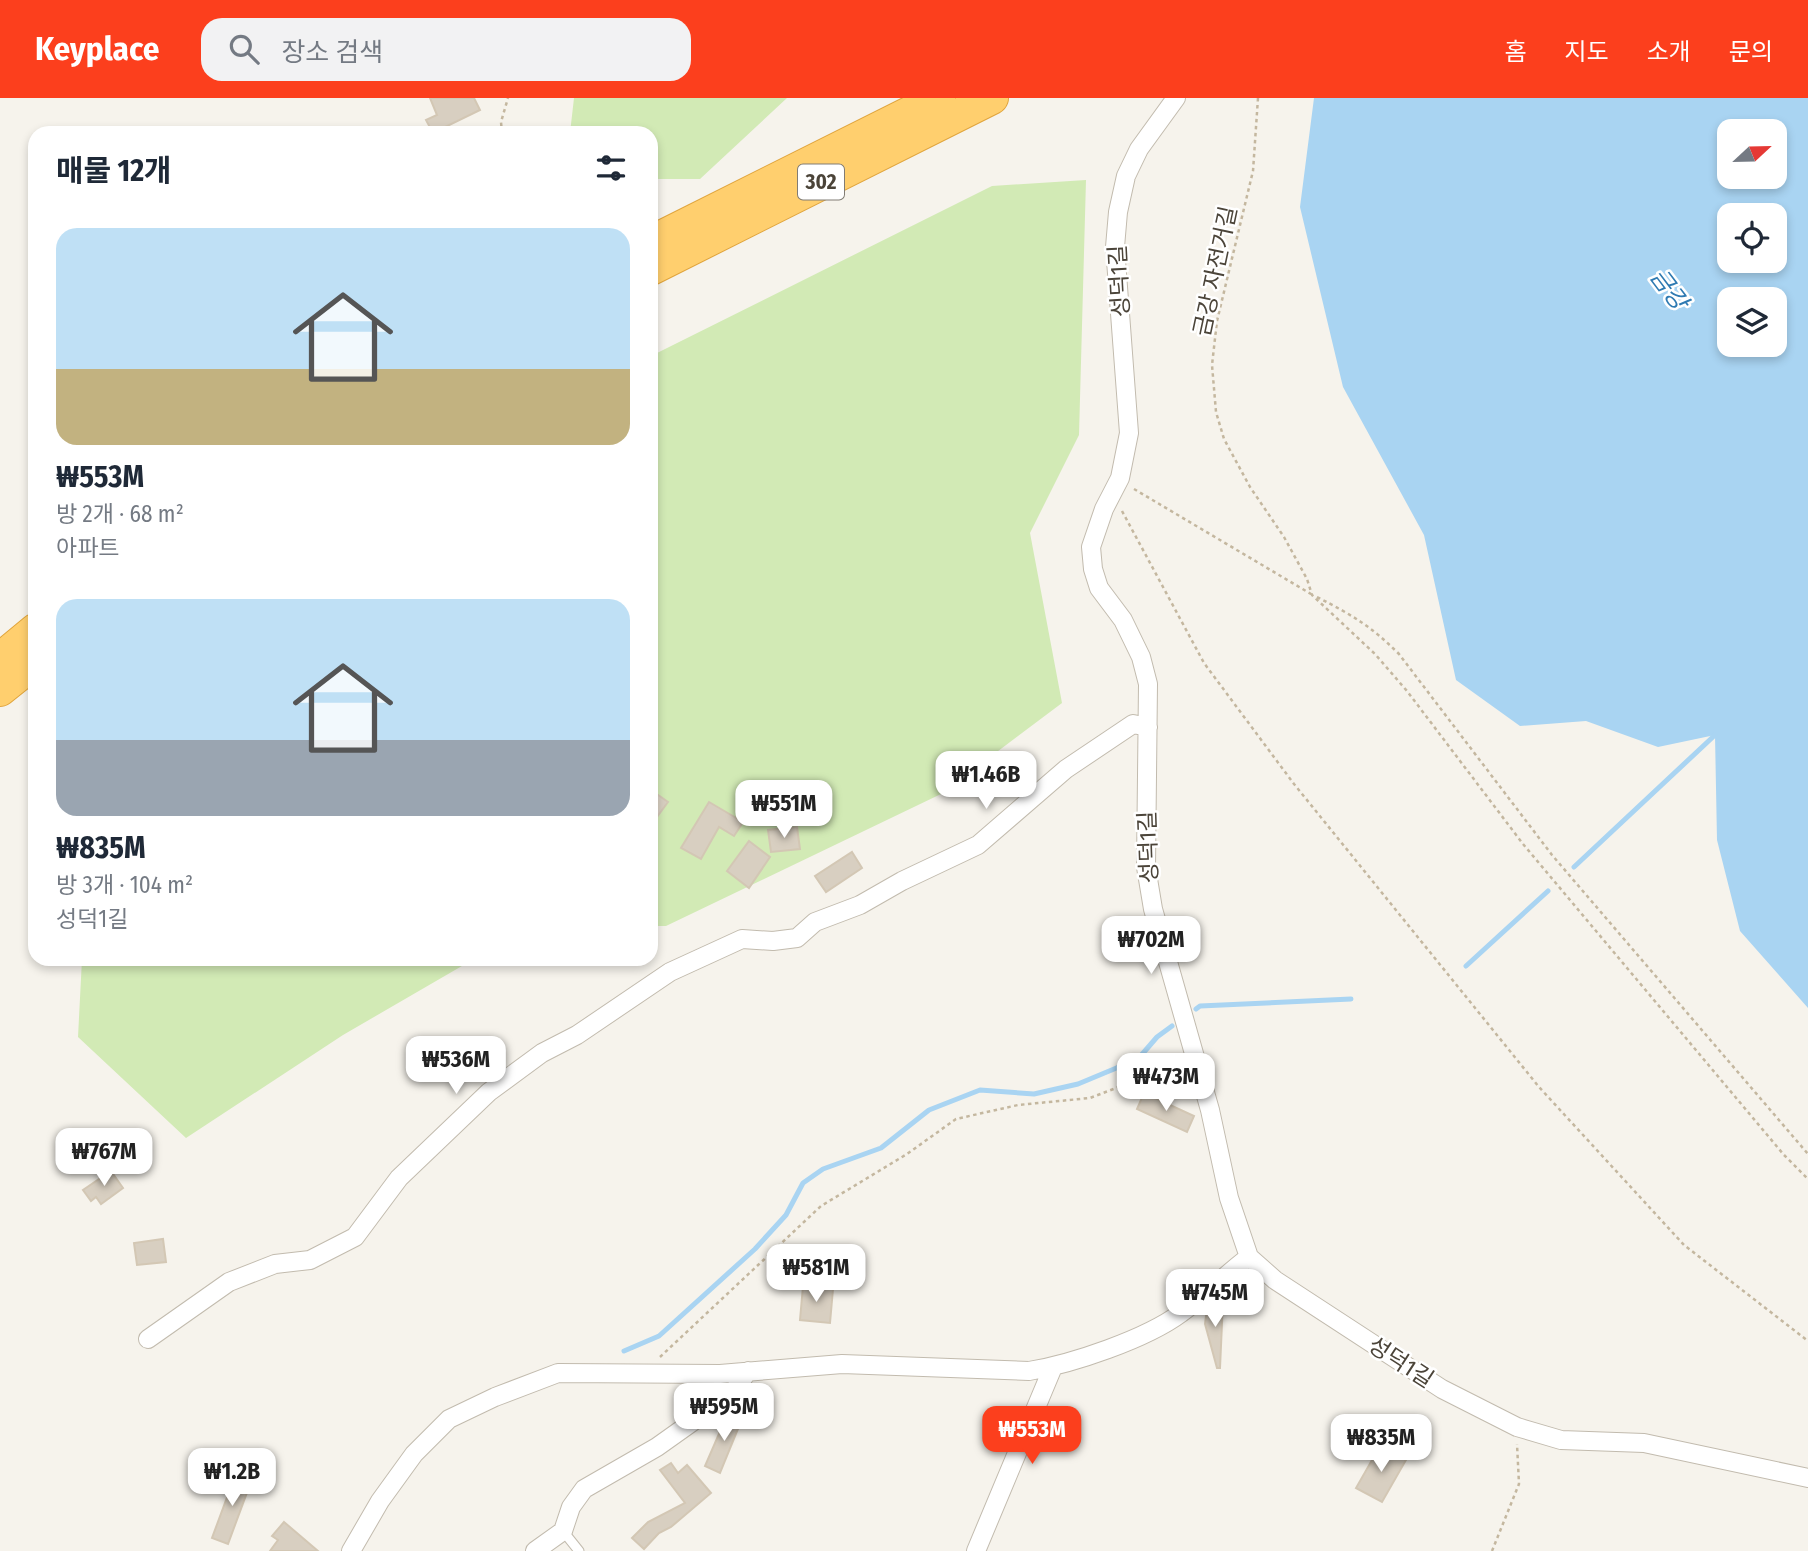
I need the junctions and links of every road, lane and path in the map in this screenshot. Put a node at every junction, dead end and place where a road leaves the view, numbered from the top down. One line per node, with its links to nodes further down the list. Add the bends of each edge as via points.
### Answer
1 (508, 98): 6 (path)
2 (939, 98): 7 (highway, 302)
3 (992, 98): 8 (highway, 302)
4 (1176, 98): 9 (street, 성덕1길, via 1139,149 1126,176 1118,212 1115,247 1129,433)
5 (1258, 98): 10 (path, 금강 자전거길, via 1253,171 1217,321 1212,365 1216,412 1224,439 1284,537)
6 (501, 126)
7 (658, 238)
8 (658, 265)
9 (1116, 486): 10 (path, via 1144,497); 15 (street, 성덕1길, via 1091,547 1093,569 1099,588 1123,620 1141,657 1148,684); 21 (path, via 1204,663 1294,783 1539,1087 1684,1245)
10 (1312, 595): 17 (path, via 1353,615 1399,654 1552,855); 18 (path, via 1407,691 1523,845)
11 (28, 637): 12 (highway)
12 (0, 659)
13 (28, 668): 14 (highway)
14 (0, 690)
15 (1147, 727): 16 (street, 성덕1길, via 1146,867 1165,958); 20 (street, via 1133,724 1101,743 978,845 860,905 816,922 797,938 742,939 670,972 489,1092 399,1178 355,1237 310,1260 275,1264 229,1282)
16 (1195, 1058): 19 (street, 성덕1길, via 1229,1198); 24 (path, via 1090,1098 1018,1105 956,1119 821,1206)
17 (1808, 1154)
18 (1808, 1179)
19 (1249, 1257): 22 (street, via 1180,1314 1137,1337); 25 (street, 성덕1길, via 1275,1280 1442,1389)
20 (148, 1339)
21 (1808, 1341)
22 (1053, 1367): 23 (street, via 1029,1371 842,1364); 31 (street)
23 (748, 1371): 24 (street); 27 (street, via 734,1391 702,1415 584,1489 571,1507)
24 (643, 1373): 28 (street, via 558,1373 449,1419 414,1454)
25 (1517, 1427): 26 (street, 성덕1길, via 1561,1440 1644,1443); 32 (path, via 1519,1484)
26 (1808, 1478)
27 (563, 1531): 29 (street); 30 (lane)
28 (351, 1551)
29 (535, 1551)
30 (579, 1551)
31 (976, 1551)
32 (1492, 1551)

